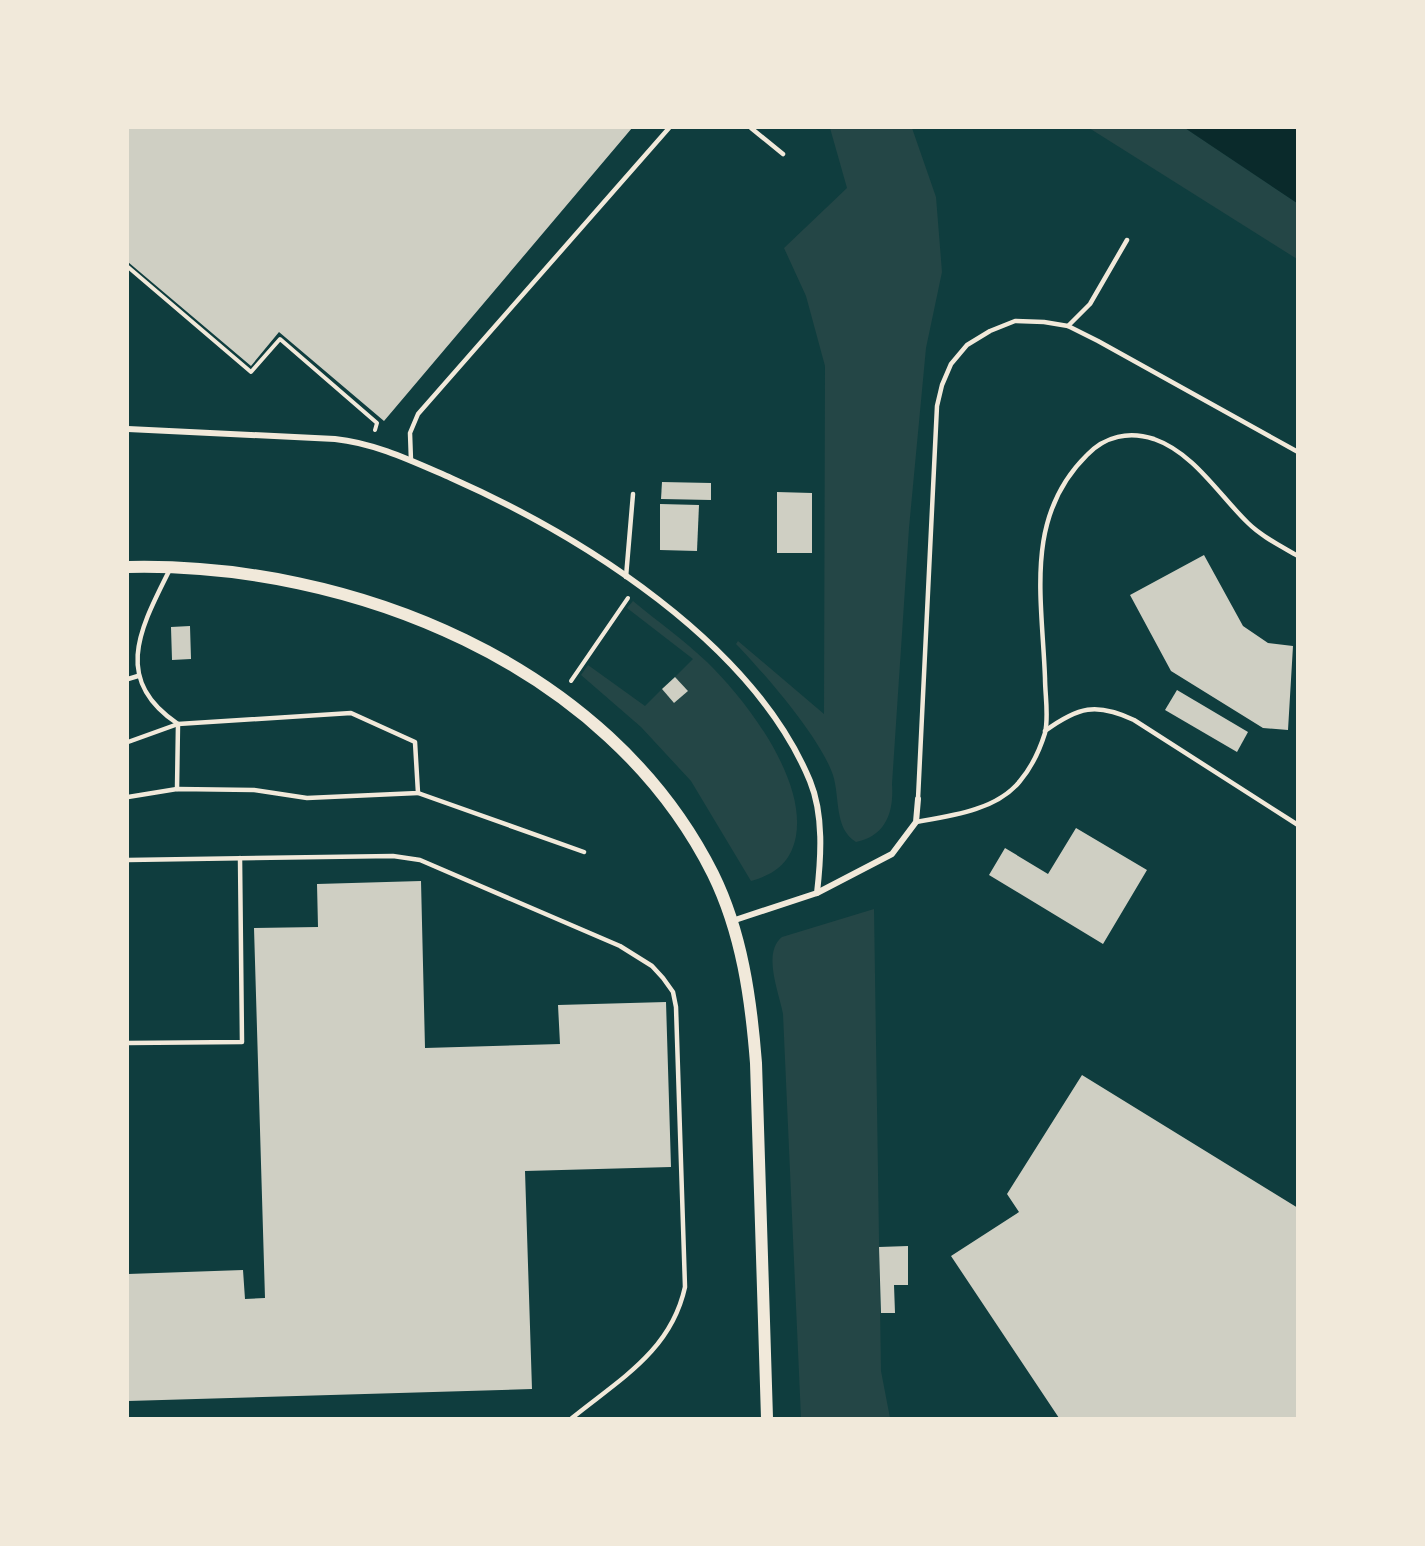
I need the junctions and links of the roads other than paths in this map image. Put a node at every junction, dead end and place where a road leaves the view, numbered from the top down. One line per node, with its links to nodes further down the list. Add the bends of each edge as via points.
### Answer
1 (669, 128): 8 (lane, via 418,414 410,434)
2 (750, 128): 3 (lane)
3 (783, 154)
4 (1126, 240): 5 (lane, via 1090,304)
5 (1068, 326): 7 (lane); 22 (lane, via 1015,321 990,330 967,345 951,364 942,385 937,406)
6 (128, 429): 8 (street, via 351,440)
7 (1298, 452)
8 (411, 461): 13 (street, via 519,510)
9 (633, 494): 13 (lane)
10 (1298, 556): 17 (lane, via 1250,525 1178,452 1154,440 1130,435 1112,437 1093,448 1058,490 1045,522 1040,553)
11 (171, 566): 12 (main road); 14 (lane, via 138,642); 29 (main road, via 277,577 371,602 464,639 509,664 560,698 623,753 657,790 713,875)
12 (128, 567)
13 (626, 578): 28 (street, via 690,626 735,669 793,747 810,781 817,807)
14 (138, 676): 15 (lane); 16 (lane, via 148,698)
15 (128, 679)
16 (178, 724): 18 (lane); 19 (lane); 20 (lane, via 351,713 414,742)
17 (1045, 731): 23 (lane, via 1020,782 1002,797 979,807); 24 (lane, via 1077,711 1098,708 1117,712)
18 (128, 742)
19 (177, 789): 20 (lane, via 254,790 307,798); 21 (lane)
20 (418, 793): 25 (lane)
21 (128, 797)
22 (918, 799): 23 (street)
23 (916, 822): 28 (street, via 892,854)
24 (1298, 825)
25 (584, 852)
26 (240, 858): 27 (lane); 30 (lane, via 242,1042); 31 (lane, via 393,856 420,860 620,946 651,966 673,992 685,1287 680,1310 658,1346)
27 (128, 860)
28 (817, 893): 29 (street)
29 (732, 921): 32 (main road, via 745,972 756,1063)
30 (128, 1043)
31 (572, 1419)
32 (766, 1419)

